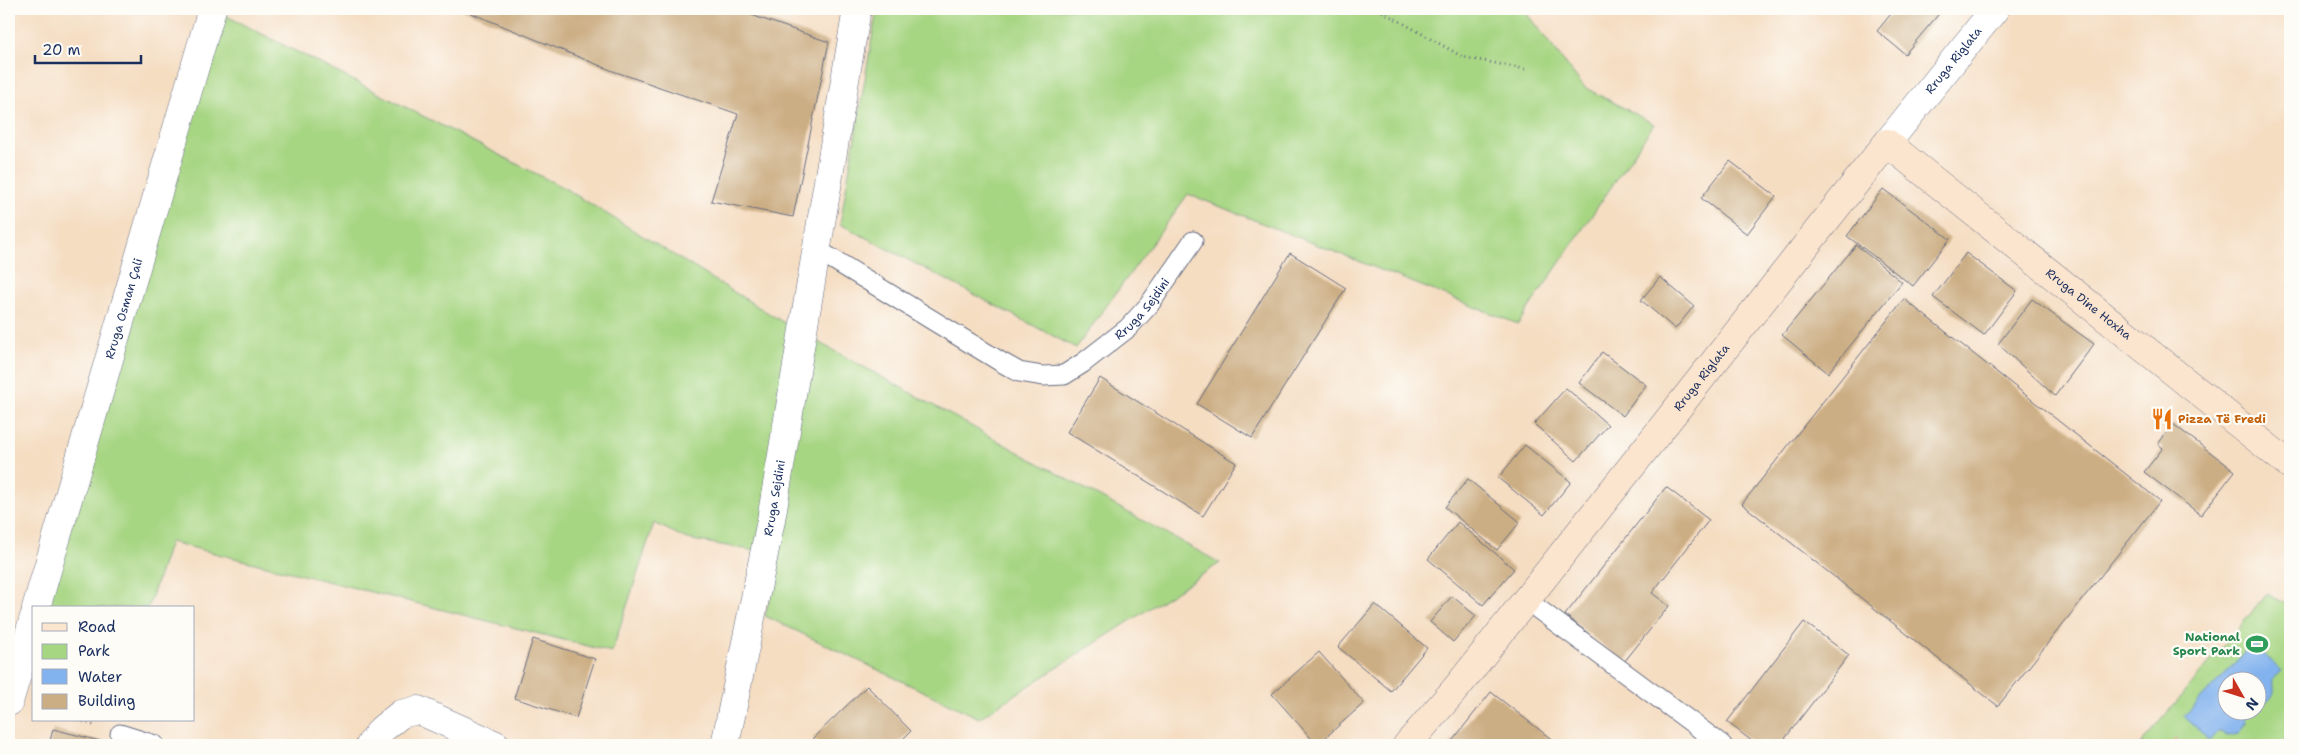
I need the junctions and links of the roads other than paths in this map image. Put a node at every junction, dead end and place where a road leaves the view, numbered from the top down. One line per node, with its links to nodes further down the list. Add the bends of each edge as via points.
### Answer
1 (212, 9): 9 (street, Rruga Osman Çali)
2 (857, 9): 6 (street, Rruga Sejdini)
3 (1995, 9): 4 (street, Rruga Riglata)
4 (1887, 143): 7 (main road, Rruga Dine Hoxha); 8 (main road, Rruga Riglata)
5 (1193, 241): 6 (lane, Rruga Sejdini, via 1150,305 1128,328 1064,375 1043,376 1020,372 1001,362)
6 (816, 249): 16 (street, Rruga Sejdini, via 771,520)
7 (2290, 465)
8 (1526, 600): 17 (main road, Rruga Riglata); 18 (lane)
9 (37, 606)
10 (32, 624): 11 (street)
11 (9, 702)
12 (120, 734): 13 (lane)
13 (155, 745)
14 (370, 745): 15 (street, via 382,729 401,714 418,710)
15 (496, 745)
16 (725, 745)
17 (1407, 745)
18 (1722, 745)

